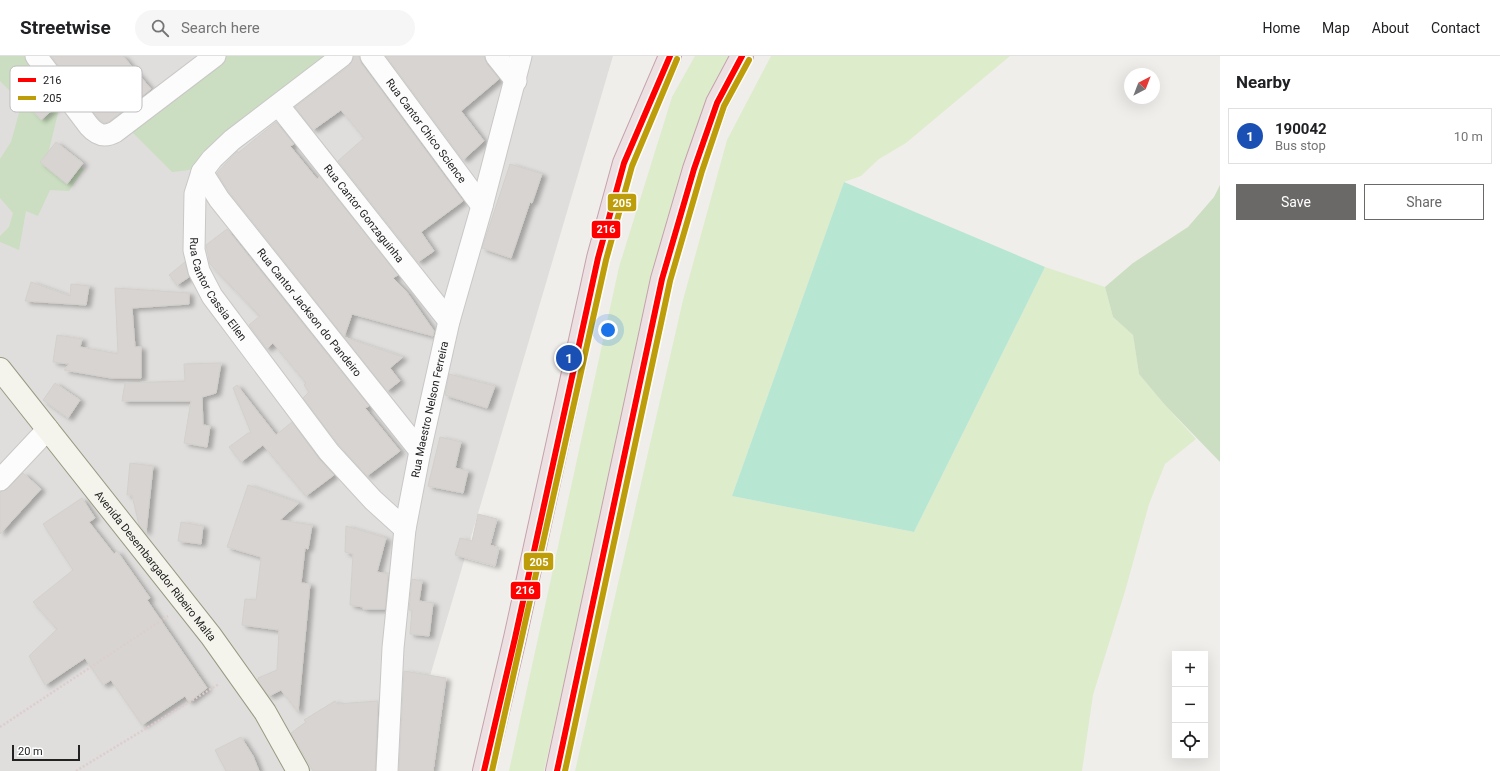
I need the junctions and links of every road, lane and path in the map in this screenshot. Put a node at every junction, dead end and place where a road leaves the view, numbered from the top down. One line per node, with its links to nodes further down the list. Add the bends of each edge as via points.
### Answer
1 (36, 56): 9 (street)
2 (215, 56): 12 (street)
3 (342, 56): 11 (street, Rua Cantor Cassia Ellen)
4 (371, 56): 16 (street, Rua Cantor Chico Science)
5 (496, 56): 10 (street)
6 (521, 56): 10 (street, Rua Maestro Nelson Ferreira)
7 (670, 56): 29 (highway, via 624,164 598,258)
8 (742, 56): 30 (highway, via 717,103 694,169 662,279)
9 (44, 66)
10 (516, 81): 16 (street, Rua Maestro Nelson Ferreira)
11 (279, 106): 15 (street, Rua Cantor Cassia Ellen, via 232,140); 17 (street, Rua Cantor Gonzaguinha)
12 (142, 110)
13 (79, 112): 14 (street, via 100,135 110,134)
14 (140, 112)
15 (202, 172): 20 (street, Rua Cantor Jackson do Pandeiro, via 219,199); 22 (street, Rua Cantor Cassia Ellen, via 195,194 194,250 199,271 212,296 329,452 373,500)
16 (482, 206): 17 (street, Rua Maestro Nelson Ferreira)
17 (449, 321): 20 (street, Rua Maestro Nelson Ferreira)
18 (0, 369): 19 (main road, Avenida Desembargador Ribeiro Malta)
19 (48, 429): 21 (street); 23 (main road, Avenida Desembargador Ribeiro Malta)
20 (420, 451): 22 (street, Rua Maestro Nelson Ferreira)
21 (0, 480)
22 (405, 529): 28 (street, Rua Maestro Nelson Ferreira, via 393,648)
23 (187, 604): 24 (main road, Avenida Desembargador Ribeiro Malta); 25 (path)
24 (238, 672): 26 (path); 27 (main road, Avenida Desembargador Ribeiro Malta, via 265,712)
25 (0, 727)
26 (76, 771)
27 (298, 771)
28 (387, 771)
29 (484, 771)
30 (557, 771)

